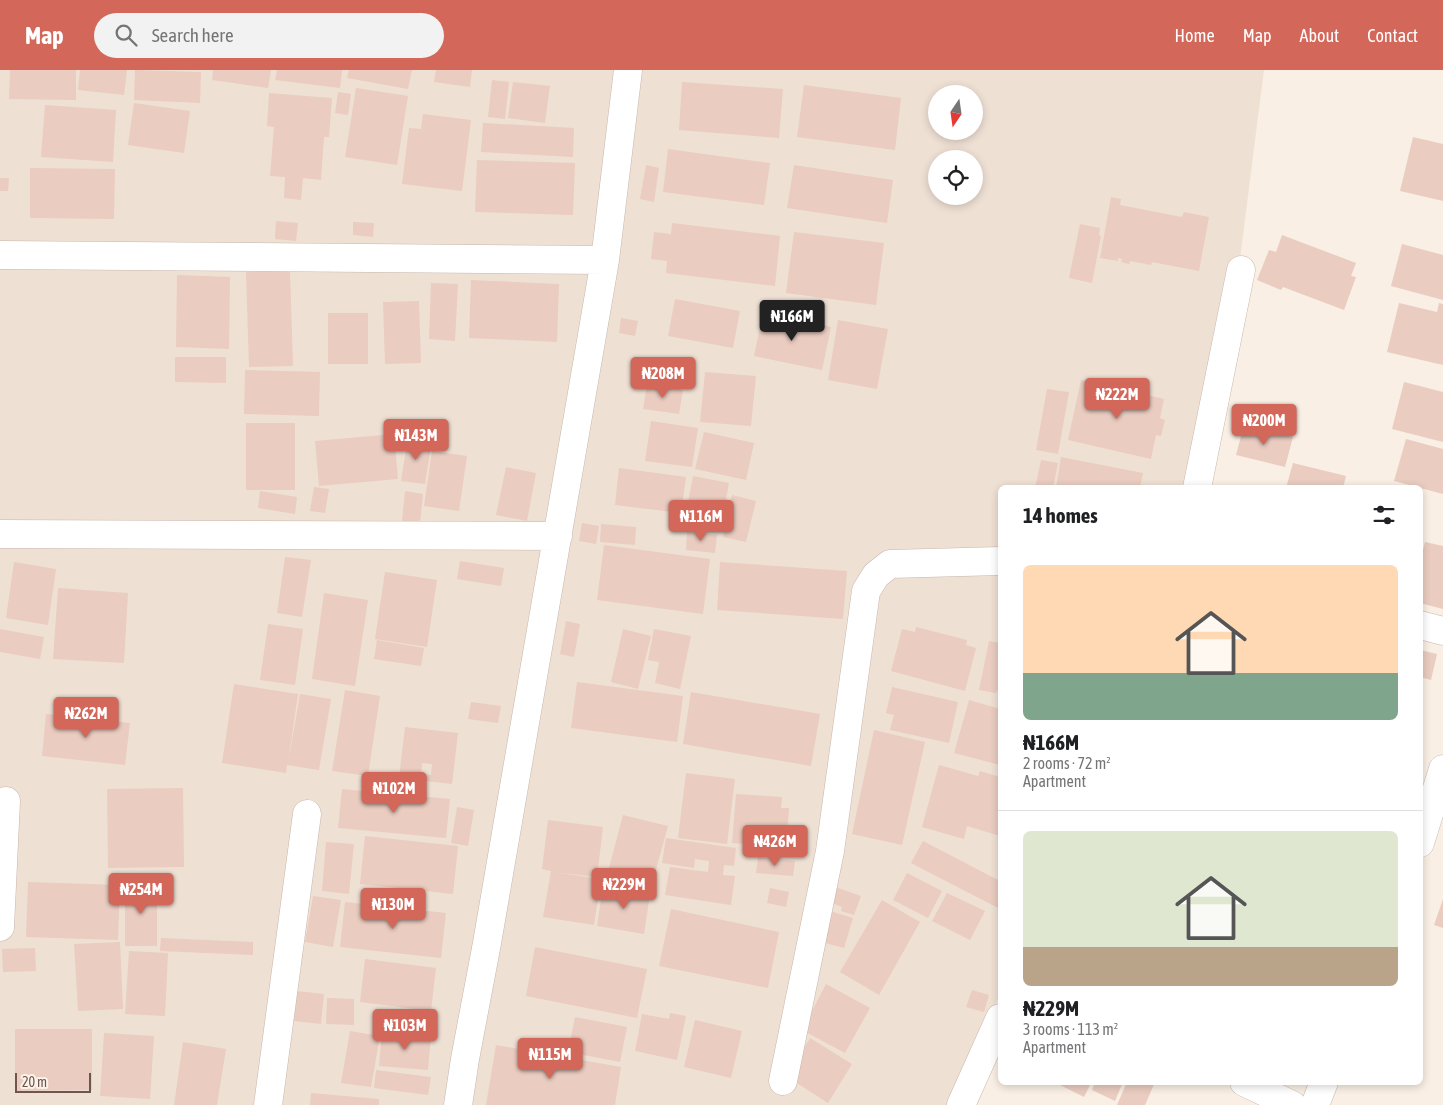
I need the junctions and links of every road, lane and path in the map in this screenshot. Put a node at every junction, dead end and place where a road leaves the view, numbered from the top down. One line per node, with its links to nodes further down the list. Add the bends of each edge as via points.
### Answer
1 (628, 70): 3 (street)
2 (0, 255): 3 (street)
3 (605, 260): 7 (street)
4 (1241, 270): 5 (street)
5 (1198, 485)
6 (0, 534): 7 (street)
7 (558, 536): 21 (street)
8 (998, 561): 17 (street, via 890,564 876,575 866,591 830,851)
9 (1423, 626): 10 (street)
10 (1443, 631)
11 (1443, 769): 14 (street)
12 (6, 801): 15 (street)
13 (307, 814): 20 (street)
14 (1423, 833)
15 (0, 927)
16 (998, 1022): 22 (street)
17 (784, 1081)
18 (1250, 1085): 23 (street)
19 (1323, 1085): 24 (street)
20 (268, 1105)
21 (458, 1105)
22 (961, 1105)
23 (1292, 1105)
24 (1315, 1105)

